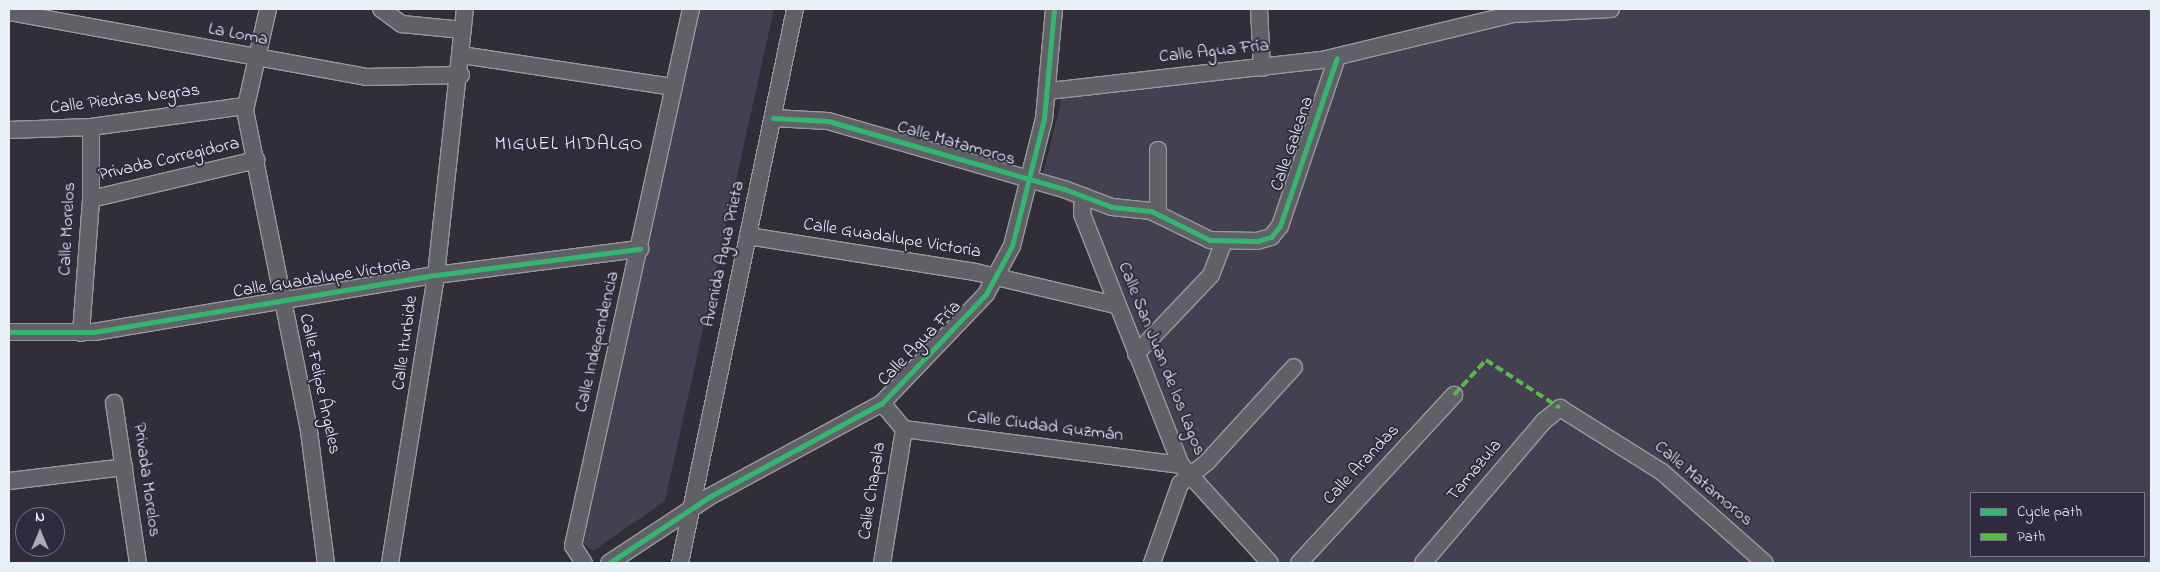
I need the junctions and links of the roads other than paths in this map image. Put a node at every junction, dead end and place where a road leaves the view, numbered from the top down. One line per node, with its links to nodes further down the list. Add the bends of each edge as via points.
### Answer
1 (268, 9): 14 (street, Calle Felipe Ángeles)
2 (465, 9): 11 (street, Calle Iturbide)
3 (691, 9): 17 (street, Calle Independencia)
4 (795, 9): 20 (street, Avenida Agua Prieta)
5 (1054, 9): 18 (street)
6 (1259, 9): 15 (street)
7 (1611, 9): 10 (street, Calle Agua Fría)
8 (385, 10): 11 (street, via 402,24)
9 (9, 12): 14 (street, La Loma)
10 (1513, 12): 13 (street, Calle Agua Fría)
11 (463, 30): 12 (street, Calle Iturbide)
12 (462, 55): 16 (street, Calle Iturbide); 17 (street)
13 (1337, 58): 15 (street, Calle Agua Fría); 30 (street, Calle Galeana, via 1280,226)
14 (259, 60): 16 (street, La Loma, via 372,77); 19 (street, Calle Felipe Ángeles)
15 (1262, 68): 18 (street, Calle Agua Fría)
16 (461, 74): 33 (street, Calle Iturbide)
17 (673, 87): 32 (street, Calle Independencia)
18 (1049, 91): 25 (street, Calle Agua Fría)
19 (245, 106): 21 (street, Calle Piedras Negras); 24 (street, Calle Felipe Ángeles)
20 (772, 118): 25 (street, Calle Matamoros, via 828,121); 29 (street, Avenida Agua Prieta)
21 (91, 127): 22 (street, Calle Piedras Negras); 27 (street, Calle Morelos)
22 (9, 130)
23 (1158, 150): 28 (street)
24 (256, 160): 27 (street, Privada Corregidora); 35 (street, Calle Felipe Ángeles)
25 (1029, 179): 26 (street, Calle Matamoros); 34 (street, Calle Agua Fría, via 1012,246)
26 (1083, 196): 28 (street, Calle Matamoros, via 1121,209); 36 (street, Calle San Juan de los Lagos, via 1082,214)
27 (91, 199): 38 (street, Calle Morelos)
28 (1158, 213): 31 (street, Calle Matamoros, via 1202,237)
29 (748, 236): 34 (street, Calle Guadalupe Victoria); 49 (street, Avenida Agua Prieta)
30 (1271, 237): 31 (street, Calle Matamoros)
31 (1224, 242): 39 (street, via 1211,275)
32 (640, 249): 33 (street, Calle Guadalupe Victoria); 53 (street, Calle Independencia, via 572,546)
33 (436, 274): 35 (street, Calle Guadalupe Victoria); 52 (street, Calle Iturbide)
34 (996, 279): 36 (street, Calle Guadalupe Victoria); 43 (street, Calle Agua Fría, via 958,327)
35 (281, 299): 38 (street, Calle Guadalupe Victoria); 51 (street, Calle Felipe Ángeles, via 309,431)
36 (1116, 305): 39 (street, Calle San Juan de los Lagos)
37 (9, 332): 38 (street, Calle Guadalupe Victoria)
38 (81, 333)
39 (1136, 354): 47 (street, Calle San Juan de los Lagos)
40 (1294, 367): 47 (street, via 1208,461)
41 (1454, 395): 59 (street, Calle Arandas)
42 (114, 403): 46 (street, Privada Morelos)
43 (882, 403): 45 (street, Calle Chapala); 49 (street, Calle Agua Fría)
44 (1560, 408): 60 (street, Tamazula, via 1544,421); 61 (street, Calle Matamoros, via 1662,472)
45 (904, 429): 47 (street, Calle Ciudad Guzmán); 56 (street, Calle Chapala)
46 (124, 467): 48 (street); 50 (street, Privada Morelos)
47 (1184, 470): 57 (street, Calle San Juan de los Lagos); 58 (street)
48 (9, 481)
49 (692, 508): 54 (street, Calle Agua Fría); 55 (street, Avenida Agua Prieta)
50 (138, 563)
51 (326, 563)
52 (390, 563)
53 (584, 563)
54 (609, 563)
55 (680, 563)
56 (882, 563)
57 (1152, 563)
58 (1270, 563)
59 (1299, 563)
60 (1423, 563)
61 (1765, 563)

